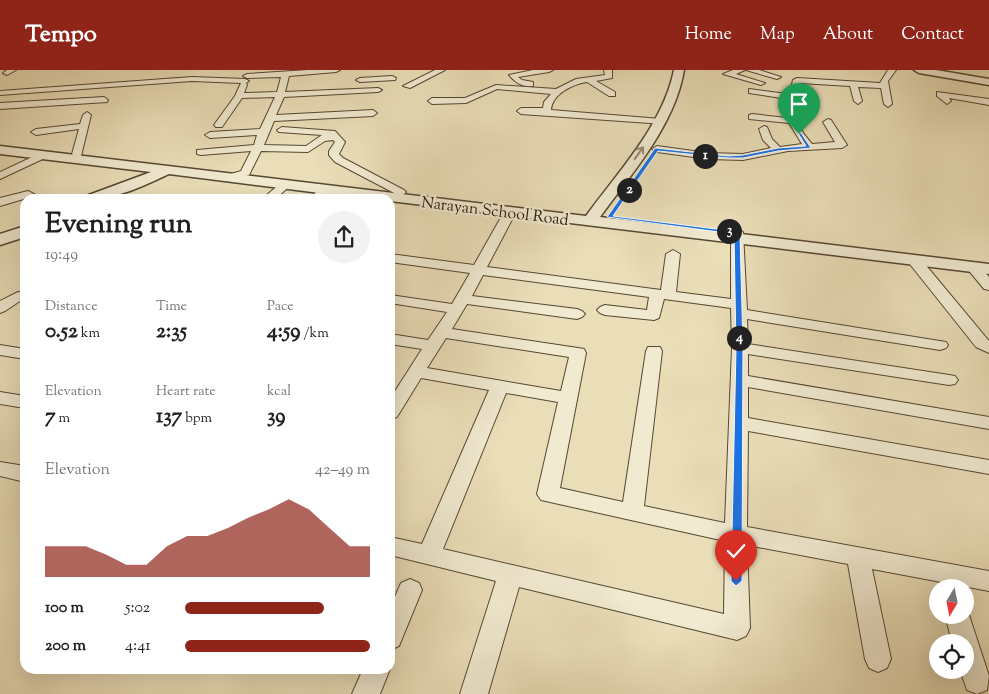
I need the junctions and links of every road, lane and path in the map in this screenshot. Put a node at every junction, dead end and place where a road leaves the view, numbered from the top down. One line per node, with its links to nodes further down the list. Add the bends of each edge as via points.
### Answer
1 (214, 70): 20 (street)
2 (336, 70): 13 (street)
3 (428, 70): 14 (street)
4 (503, 70): 17 (street)
5 (549, 70): 17 (street)
6 (608, 70): 22 (street, via 606,78); 27 (street)
7 (679, 70): 60 (street, via 676,87)
8 (689, 70): 72 (street, via 687,88 678,113)
9 (741, 70): 28 (street, via 728,74)
10 (750, 70): 18 (street)
11 (892, 70): 32 (street, via 884,81)
12 (919, 70): 26 (street)
13 (318, 71): 16 (street)
14 (440, 71): 31 (street)
15 (247, 75): 16 (street); 20 (street); 42 (street)
16 (283, 75): 24 (street); 39 (street)
17 (513, 75): 30 (street)
18 (777, 77)
19 (392, 78): 21 (street)
20 (209, 80): 23 (street)
21 (352, 80)
22 (590, 80): 27 (street); 40 (street)
23 (171, 81): 35 (street); 41 (street)
24 (303, 82)
25 (536, 82): 30 (street)
26 (989, 82)
27 (568, 83): 30 (street); 36 (street)
28 (761, 83)
29 (853, 83): 32 (street); 37 (street, via 826,85 797,80); 47 (street)
30 (526, 84)
31 (407, 86)
32 (885, 86): 50 (street)
33 (3, 89): 38 (street); 38 (street, via 31,82)
34 (378, 90): 39 (street)
35 (160, 91)
36 (558, 92): 45 (street, via 496,87 466,100); 53 (street)
37 (794, 93)
38 (45, 94): 41 (street); 41 (street); 51 (street); 56 (street, via 29,112)
39 (281, 94): 42 (street); 58 (street, via 282,104)
40 (612, 94)
41 (106, 95)
42 (239, 96): 62 (street)
43 (0, 99): 44 (street)
44 (13, 99)
45 (432, 101)
46 (751, 101): 59 (street, via 780,94 784,96 785,107)
47 (858, 101)
48 (947, 101): 49 (street, via 940,94)
49 (989, 102)
50 (888, 104)
51 (0, 106)
52 (521, 111): 53 (street)
53 (544, 112): 60 (street, via 597,114)
54 (87, 113): 63 (street)
55 (373, 113): 58 (street)
56 (0, 114)
57 (752, 117): 59 (street)
58 (270, 118): 66 (street)
59 (794, 121): 70 (street)
60 (661, 122): 93 (street, one-way to 60)
61 (828, 122): 70 (street, via 842,145)
62 (219, 125)
63 (84, 126): 75 (street, via 37,128); 77 (street)
64 (764, 129): 74 (street, via 768,140)
65 (282, 130): 68 (street, via 326,132)
66 (263, 132): 67 (street); 71 (street)
67 (210, 135)
68 (336, 137): 71 (street, via 322,138 308,149); 84 (street, via 340,142 334,155 339,160)
69 (0, 145): 75 (street)
70 (809, 147): 74 (street)
71 (258, 148): 76 (street); 79 (street)
72 (657, 149): 74 (street, via 728,157); 82 (street)
73 (0, 150): 75 (street, Narayan School Road)
74 (778, 150)
75 (38, 152): 77 (street); 78 (street, Narayan School Road); 80 (street)
76 (201, 152)
77 (77, 154): 78 (street)
78 (178, 169): 79 (street); 81 (street, Narayan School Road); 85 (street); 86 (street, via 150,188)
79 (245, 173): 81 (street); 84 (street)
80 (0, 176)
81 (228, 178): 83 (street, Narayan School Road)
82 (636, 180)
83 (285, 185): 87 (street); 88 (street, Narayan School Road)
84 (400, 192): 93 (street)
85 (106, 194)
86 (133, 194)
87 (274, 194)
88 (320, 194)
89 (20, 196): 91 (street)
90 (395, 201): 92 (street, Narayan School Road)
91 (0, 202)
92 (510, 212): 93 (street, Narayan School Road); 105 (street)
93 (603, 217): 97 (street, Narayan School Road)
94 (20, 223): 95 (street)
95 (0, 230)
96 (20, 234): 98 (street)
97 (736, 235): 101 (street, Narayan School Road); 102 (street); 112 (street)
98 (0, 240)
99 (673, 254): 107 (street)
100 (395, 259): 105 (street)
101 (914, 260): 103 (street, Narayan School Road); 119 (street, via 982,344)
102 (989, 262)
103 (973, 267): 104 (street, Narayan School Road); 106 (street)
104 (989, 269)
105 (480, 270): 107 (street); 110 (street)
106 (989, 286)
107 (662, 294): 112 (street); 113 (street, via 654,315)
108 (18, 296): 111 (street)
109 (395, 299): 110 (street)
110 (460, 304): 114 (street); 116 (street)
111 (0, 308)
112 (739, 309): 117 (street); 118 (street)
113 (605, 310)
114 (577, 314)
115 (395, 339): 116 (street)
116 (437, 339): 123 (street); 129 (street, via 578,353)
117 (940, 345)
118 (740, 348): 124 (street); 125 (street)
119 (989, 348)
120 (0, 350): 122 (street)
121 (654, 351): 134 (street)
122 (20, 353)
123 (417, 372): 126 (street); 127 (street)
124 (739, 380): 131 (street); 132 (street)
125 (949, 380)
126 (500, 386): 129 (street); 137 (street)
127 (396, 390)
128 (0, 398): 130 (street)
129 (568, 398): 134 (street, via 548,494)
130 (20, 401)
131 (738, 423): 133 (street); 135 (street)
132 (989, 423)
133 (989, 467)
134 (632, 512): 135 (street)
135 (736, 534): 138 (street); 139 (street, via 736,628)
136 (395, 547): 137 (street)
137 (429, 555): 139 (street)
138 (858, 557): 140 (street); 146 (street)
139 (510, 575): 150 (street)
140 (942, 579)
141 (974, 581): 142 (street)
142 (989, 581)
143 (410, 590): 145 (street)
144 (960, 624): 148 (street)
145 (395, 626)
146 (878, 659)
147 (375, 674): 149 (street)
148 (977, 681)
149 (366, 694)
150 (474, 694)

